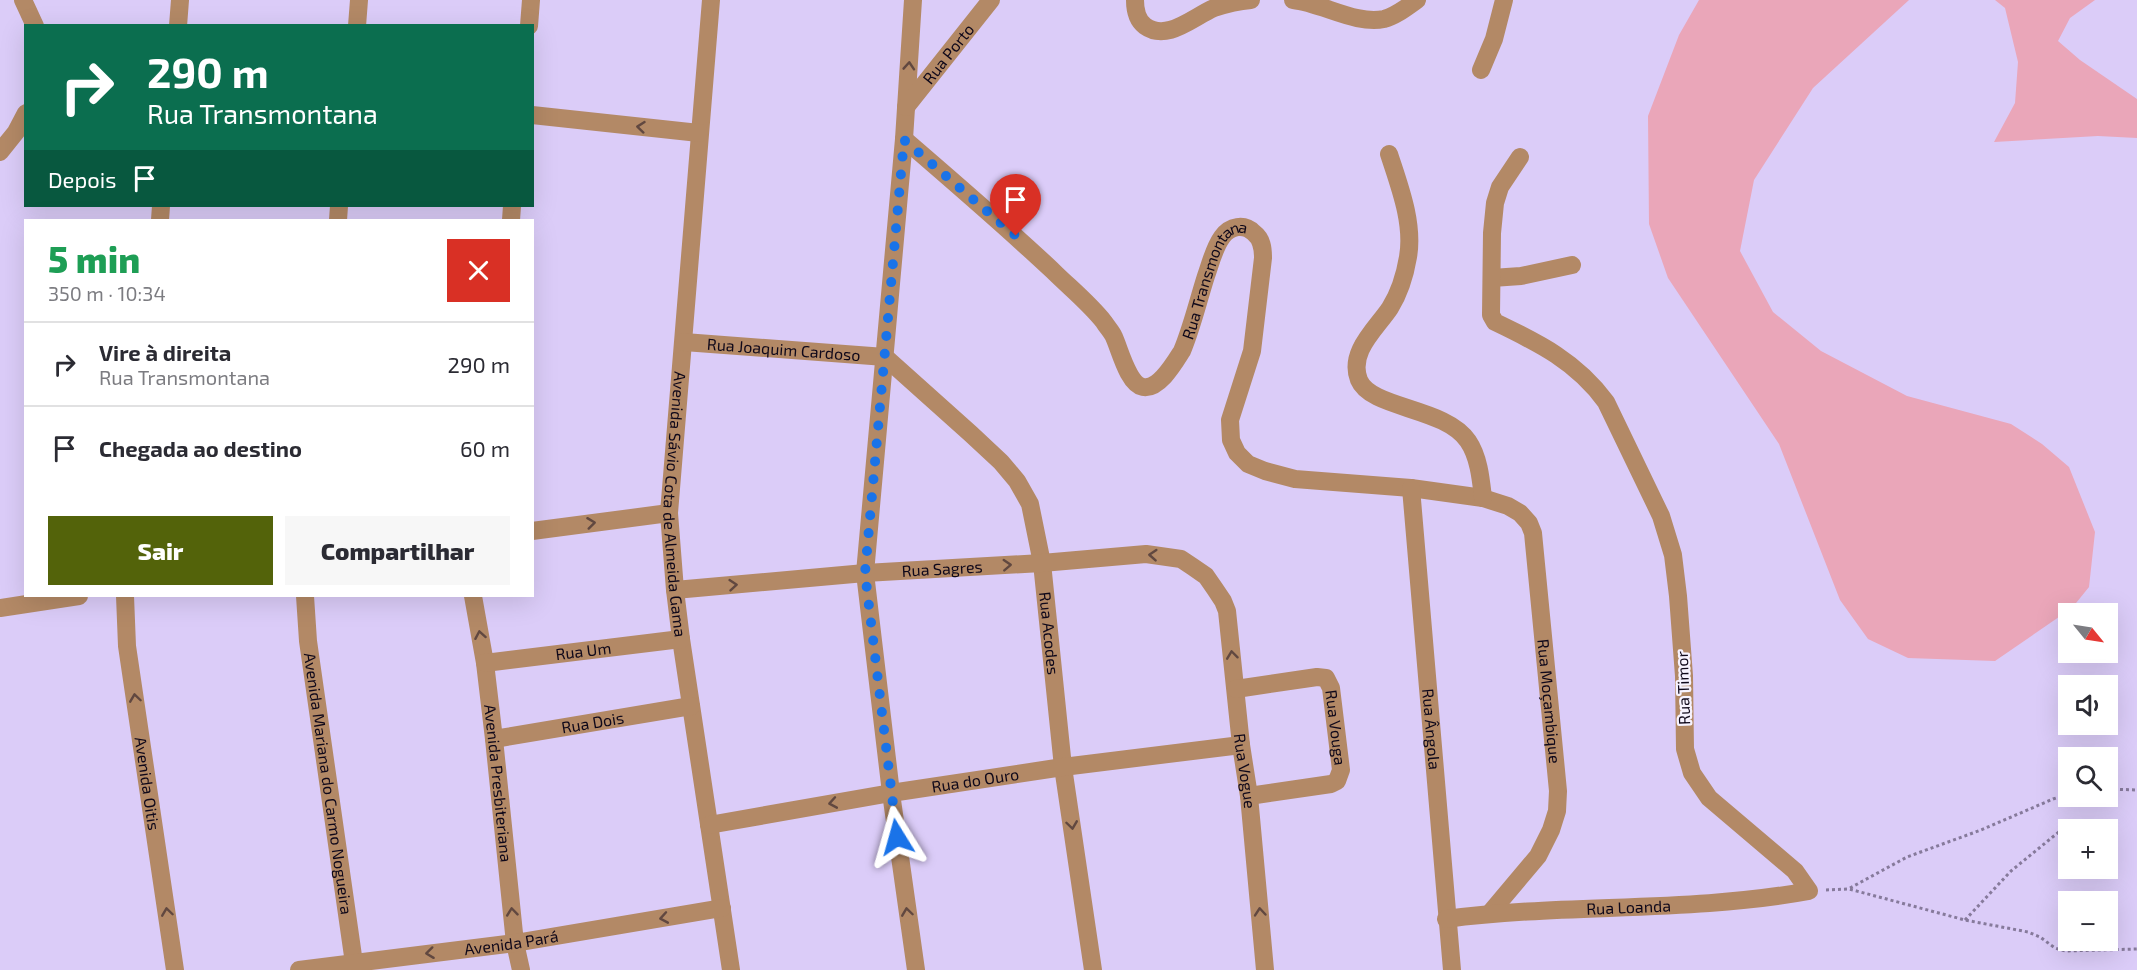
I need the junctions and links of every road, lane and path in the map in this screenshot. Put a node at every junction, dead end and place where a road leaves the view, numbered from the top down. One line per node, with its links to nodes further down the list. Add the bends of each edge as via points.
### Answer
1 (23, 0): 15 (street)
2 (180, 0): 16 (street)
3 (359, 0): 17 (street)
4 (531, 0): 18 (street)
5 (711, 0): 23 (street, Avenida Sávio Cota de Almeida Gama)
6 (913, 0): 20 (street, one-way to 6)
7 (991, 0): 20 (street, Rua Porto)
8 (1135, 0): 9 (street, via 1142,24 1161,32 1214,8)
9 (1251, 0)
10 (1293, 0): 14 (street)
11 (1356, 0): 14 (street)
12 (1416, 0): 14 (street, via 1392,16)
13 (1504, 0): 19 (street)
14 (1370, 20)
15 (34, 24)
16 (178, 24)
17 (357, 24)
18 (529, 24)
19 (1481, 70)
20 (906, 107): 24 (street)
21 (534, 115): 23 (street, one-way to 21)
22 (24, 117): 25 (street)
23 (699, 133): 30 (street, Avenida Sávio Cota de Almeida Gama)
24 (904, 140): 31 (street); 32 (street, Rua Transmontana, via 1000,220 1097,314 1113,334 1132,380 1142,387 1154,385 1182,351 1214,251 1224,234 1235,227 1252,230 1263,246 1263,258 1249,366 1230,420 1237,453 1248,464 1295,479)
25 (0, 152)
26 (1389, 154): 33 (street, via 1408,228 1408,254 1401,285 1390,308 1358,356 1359,382 1377,397 1428,414 1457,429 1473,452)
27 (1520, 157): 29 (street, via 1497,194)
28 (1572, 265): 29 (street)
29 (1492, 278): 60 (street, Rua Timor, via 1493,319 1567,361 1606,402 1661,516 1673,555 1678,596 1685,748 1692,773 1709,798 1795,871)
30 (684, 342): 31 (street, Rua Joaquim Cardoso); 34 (street, Avenida Sávio Cota de Almeida Gama)
31 (885, 357): 36 (street, Rua Acodes, via 1017,481 1029,504); 37 (street)
32 (1411, 488): 33 (street, Rua Moçambique); 63 (street, Rua Ângola)
33 (1483, 498): 62 (street, Rua Moçambique, via 1520,513 1533,533 1558,791 1557,811 1538,856)
34 (669, 513): 35 (street, one-way to 34); 39 (street, Avenida Sávio Cota de Almeida Gama)
35 (534, 531)
36 (1042, 563): 37 (street, Rua Sagres, one-way to 36); 38 (street, Rua Sagres, one-way to 36, via 1181,559 1146,554); 51 (street, Rua Acodes)
37 (865, 573): 39 (street, Rua Sagres, one-way to 37); 54 (street)
38 (1206, 576): 47 (street, Rua Vogue, one-way to 38, via 1227,611)
39 (675, 590): 45 (street, Avenida Sávio Cota de Almeida Gama)
40 (72, 597): 44 (street)
41 (125, 597): 68 (street, Avenida Oitis, one-way to 41, via 127,646)
42 (305, 597): 67 (street, Avenida Mariana do Carmo Nogueira)
43 (473, 597): 46 (street, Avenida Presbiteriana, one-way to 43)
44 (0, 608)
45 (681, 639): 46 (street, Rua Um); 48 (street, Avenida Sávio Cota de Almeida Gama)
46 (484, 663): 49 (street, Avenida Presbiteriana)
47 (1236, 689): 50 (street, Rua Vogue); 55 (street, Rua Vouga, via 1326,678 1331,688 1341,770 1337,781 1331,784)
48 (691, 706): 49 (street, Rua Dois); 57 (street, Avenida Sávio Cota de Almeida Gama)
49 (494, 739): 65 (street, Avenida Presbiteriana, one-way to 49)
50 (1242, 745): 51 (street, Rua do Ouro); 55 (street, Rua Vogue)
51 (1063, 767): 54 (street, Rua do Ouro); 73 (street, Rua Acodes, one-way to 73)
52 (2118, 789): 53 (path)
53 (2137, 790)
54 (891, 793): 57 (street, Rua do Ouro, one-way to 57); 72 (street, one-way to 54)
55 (1249, 796): 74 (street, Rua Vogue, one-way to 55)
56 (2058, 798): 59 (path, via 1907,857)
57 (709, 825): 61 (street, Avenida Sávio Cota de Almeida Gama)
58 (2058, 833): 64 (path, via 2011,871)
59 (1849, 889): 60 (path); 64 (path)
60 (1809, 891): 62 (street, Rua Loanda, via 1727,903)
61 (722, 908): 65 (street, Avenida Pará, one-way to 65); 71 (street, Avenida Sávio Cota de Almeida Gama)
62 (1490, 913): 63 (street, Rua Loanda)
63 (1446, 919): 75 (street, Rua Ângola)
64 (1965, 920): 66 (path, via 2028,932 2065,951)
65 (515, 943): 67 (street, Avenida Pará, one-way to 67); 70 (street, Avenida Presbiteriana)
66 (2137, 949)
67 (355, 966): 69 (street, Avenida Pará)
68 (175, 970)
69 (299, 970)
70 (520, 970)
71 (731, 970)
72 (916, 970)
73 (1093, 970)
74 (1265, 970)
75 (1452, 970)

